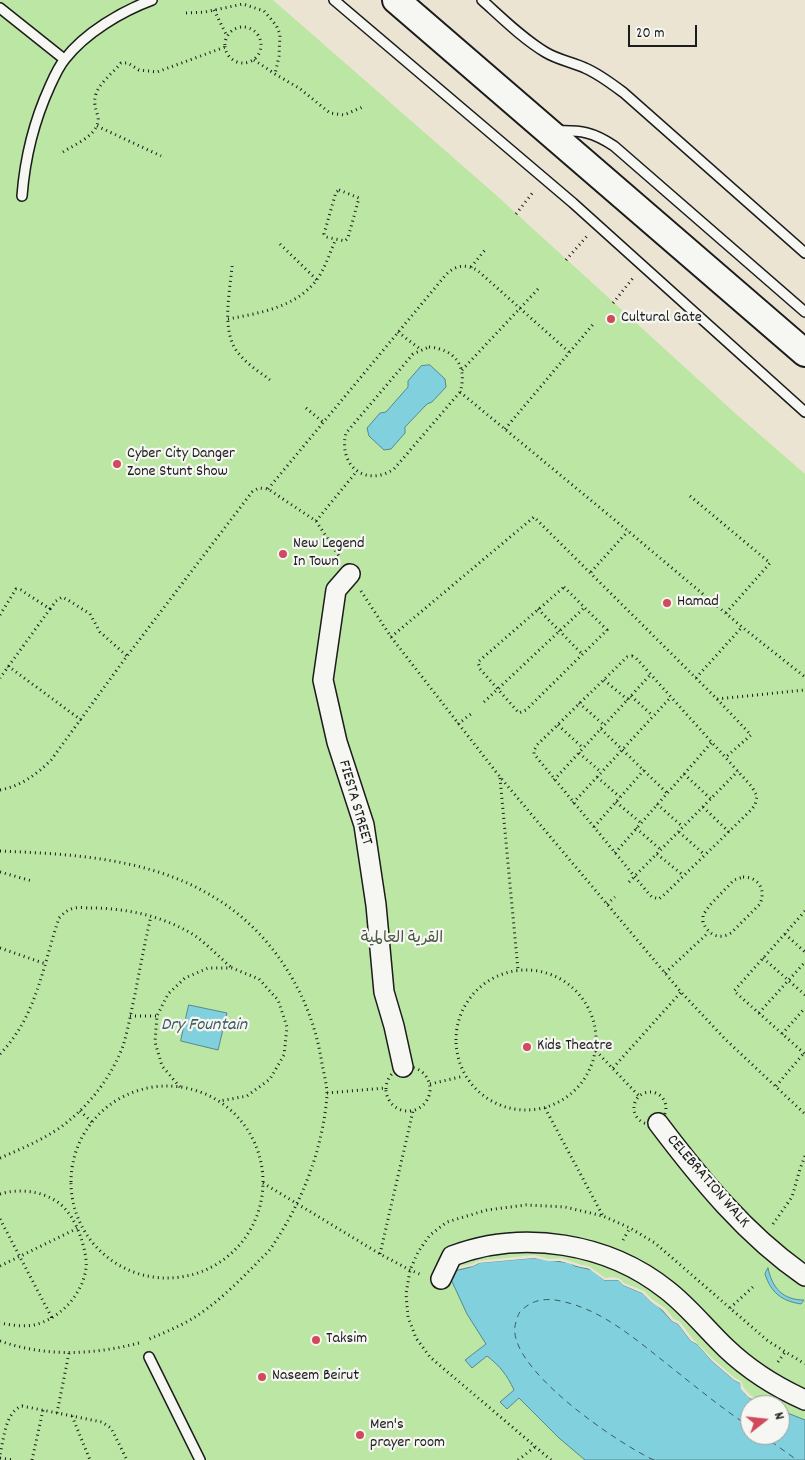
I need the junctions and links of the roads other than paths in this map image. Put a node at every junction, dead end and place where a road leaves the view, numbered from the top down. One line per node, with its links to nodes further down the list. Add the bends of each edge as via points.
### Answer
1 (152, 0): 6 (lane, via 97,30)
2 (334, 0): 12 (lane, via 597,225)
3 (396, 0): 7 (street)
4 (482, 0): 9 (lane, via 544,52 584,68 624,93)
5 (0, 8): 6 (lane)
6 (64, 59): 8 (lane, via 35,125 25,164)
7 (548, 131): 10 (lane, via 586,132 614,146); 11 (street)
8 (22, 196)
9 (805, 253)
10 (805, 312)
11 (805, 353)
12 (805, 412)
13 (350, 574): 14 (street, FIESTA STREET, via 336,590 323,680 337,742 364,825 384,992)
14 (403, 1067)
15 (658, 1123): 16 (street, CELEBRATION WALK, via 722,1204 759,1240)
16 (805, 1276)
17 (441, 1280): 19 (street, via 452,1256 478,1248 502,1244 548,1244 596,1253 651,1278 683,1304 739,1360 765,1379)
18 (149, 1357): 20 (lane)
19 (805, 1400)
20 (200, 1460)

